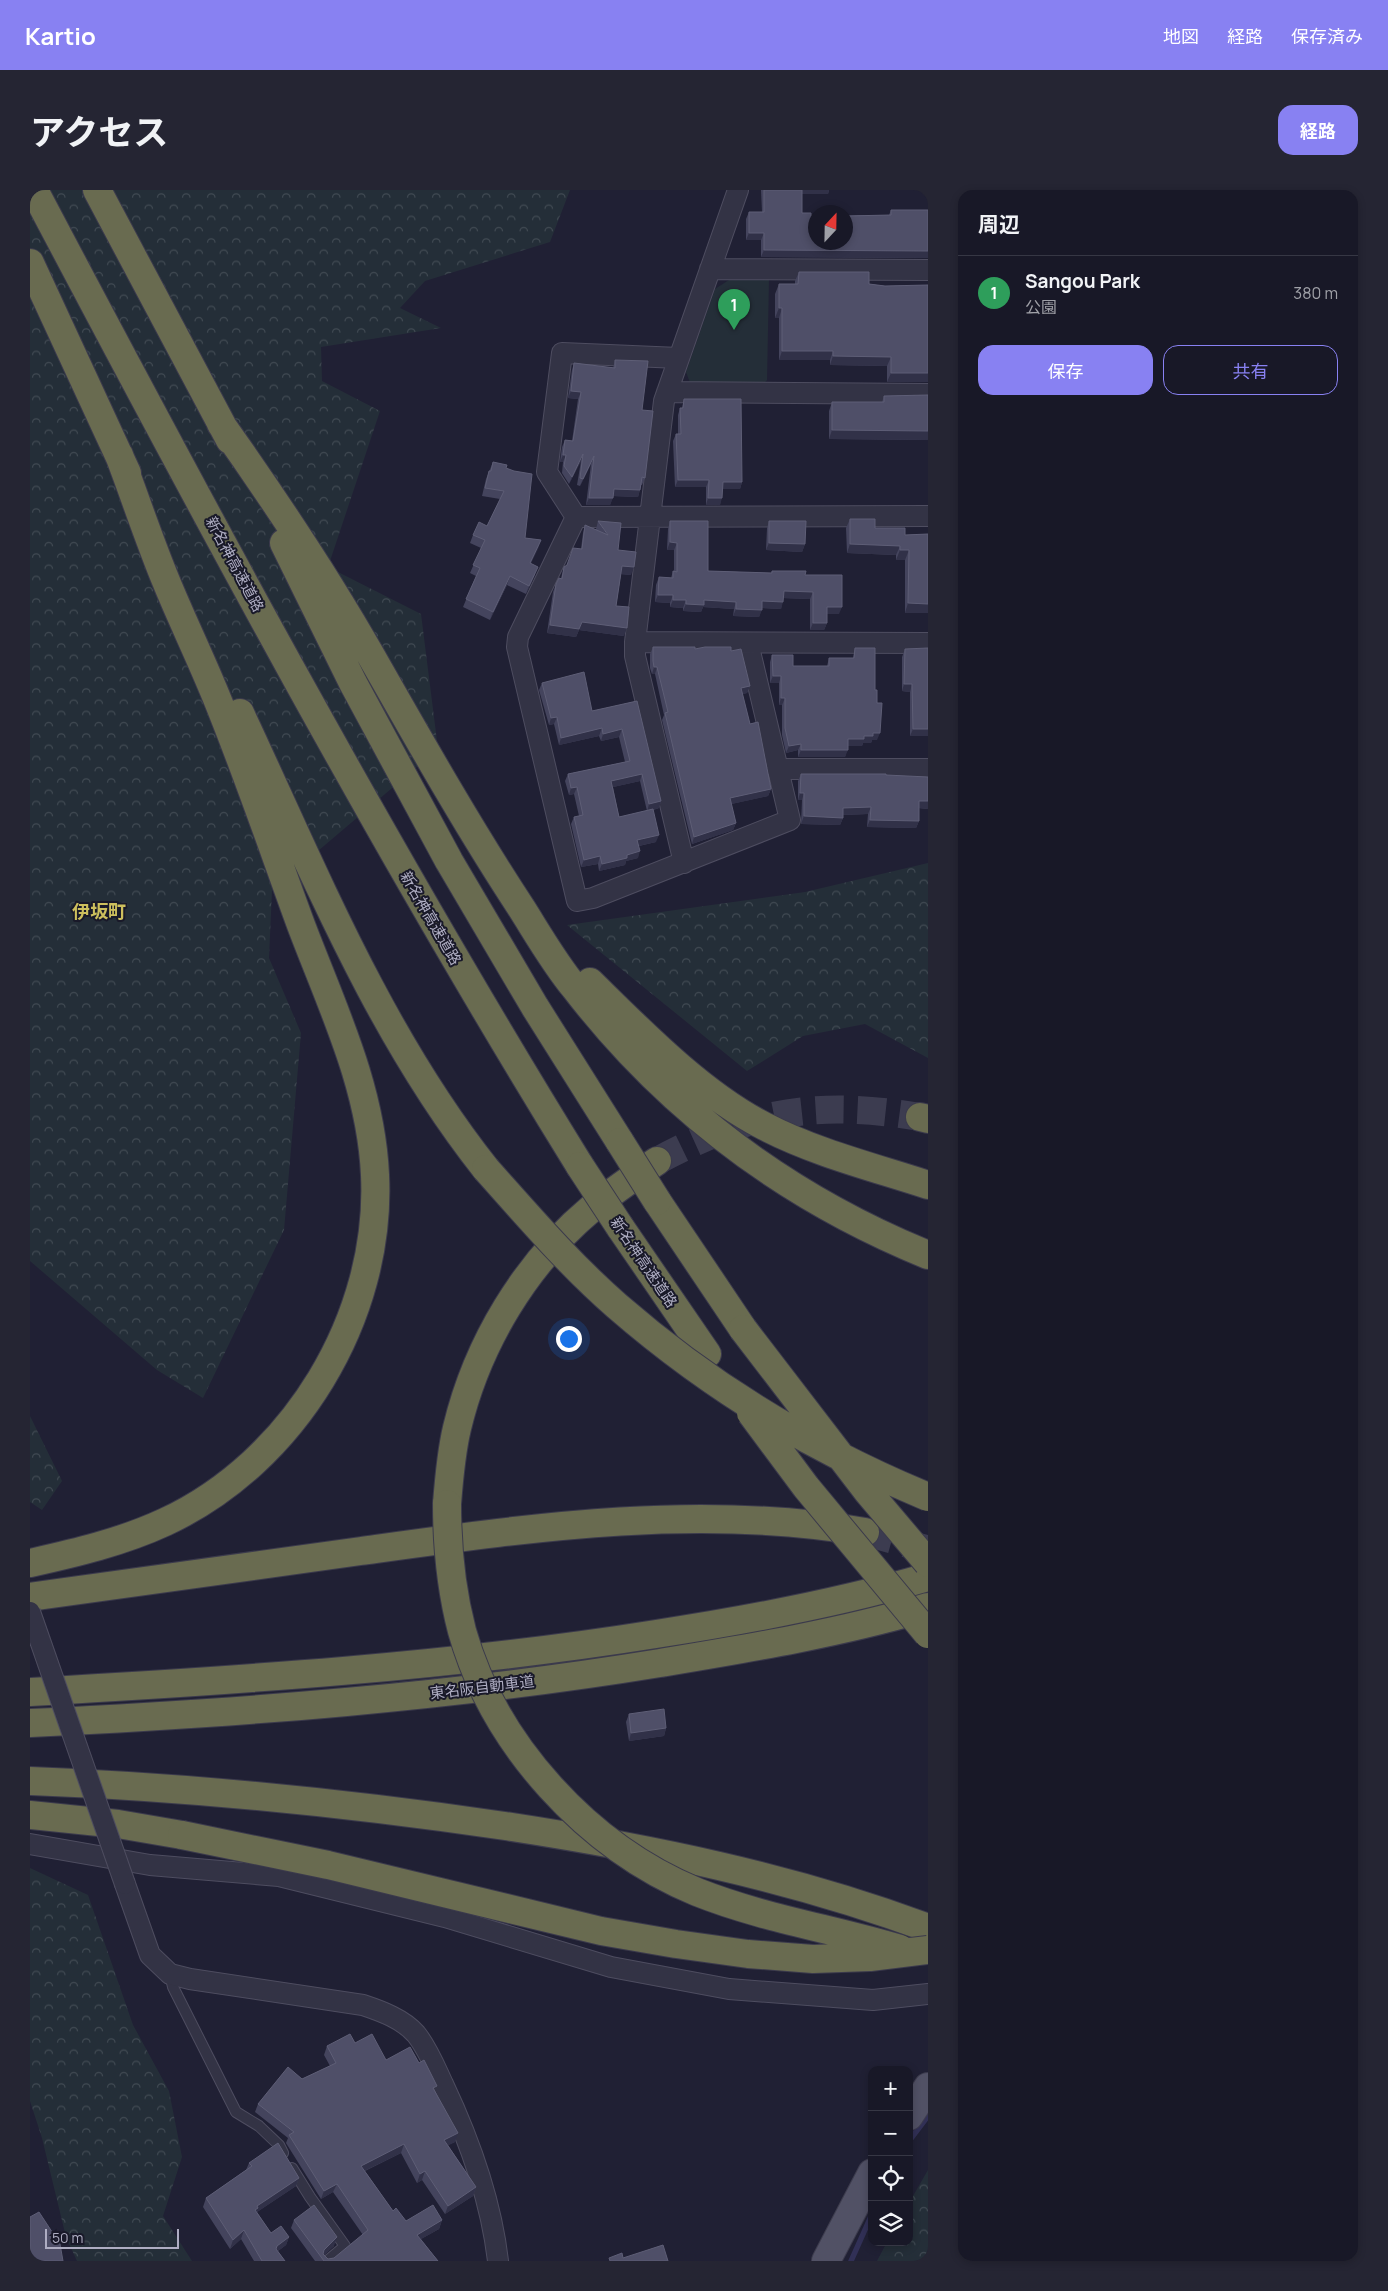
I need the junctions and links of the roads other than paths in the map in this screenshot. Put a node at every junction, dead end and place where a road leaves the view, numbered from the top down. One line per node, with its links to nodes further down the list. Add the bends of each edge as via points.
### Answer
1 (34, 190): 33 (highway, 新名神高速道路, bridge, via 374,819 499,1035 580,1166 707,1354 806,1487)
2 (97, 190): 10 (highway)
3 (738, 190): 5 (street)
4 (30, 263): 11 (highway)
5 (710, 269): 6 (street); 7 (street)
6 (928, 270)
7 (679, 358): 8 (street); 12 (street, via 562,353 547,472)
8 (667, 392): 9 (street); 13 (street)
9 (928, 394)
10 (221, 424): 21 (highway, via 325,578 418,741); 28 (highway, bridge, via 353,683 449,861 535,1007 657,1201 743,1329 868,1492)
11 (119, 456): 25 (highway, bridge, via 356,961 430,1091 486,1169 534,1224 616,1305 706,1376 806,1440); 27 (highway, via 164,577 222,711 356,1068 371,1138 375,1208 365,1279 353,1313 318,1384 274,1443 242,1473 165,1522 120,1540)
12 (576, 516): 13 (street); 20 (street, via 518,637 517,647 577,901 593,898)
13 (652, 516): 14 (street); 15 (street)
14 (928, 516)
15 (635, 642): 16 (street); 20 (street, via 635,656)
16 (748, 643): 17 (street); 19 (street)
17 (928, 643)
18 (928, 768): 19 (street)
19 (777, 769): 20 (street, via 790,820)
20 (684, 863)
21 (518, 903): 23 (highway, via 602,995 678,1065 720,1098 763,1126 798,1142); 24 (highway, via 573,986 596,1014 635,1058 709,1127 797,1190 849,1219)
22 (657, 1161): 41 (highway, bridge, via 592,1208 566,1232 534,1270 497,1324 480,1358 464,1403 451,1460 446,1504 455,1601 463,1633 474,1664 524,1755 578,1815 635,1860 696,1891 737,1906 851,1934)
23 (928, 1185)
24 (928, 1254)
25 (928, 1497)
26 (865, 1532): 30 (highway, via 746,1519 617,1521 482,1534)
27 (30, 1563)
28 (928, 1563)
29 (928, 1577): 34 (highway, 東名阪自動車道, via 880,1591 735,1622 586,1645 273,1678)
30 (30, 1597)
31 (928, 1607): 35 (highway, 東名阪自動車道, via 750,1648 590,1674 427,1694 268,1708)
32 (30, 1612): 42 (street, bridge, via 150,1955)
33 (928, 1634)
34 (30, 1692)
35 (30, 1723)
36 (30, 1781): 39 (highway, via 305,1801 571,1836 682,1857 785,1882)
37 (30, 1815): 40 (highway, bridge, via 118,1824 182,1835 328,1865 602,1931 676,1944 813,1959)
38 (30, 1844): 43 (street, via 150,1865 279,1876 445,1916 612,1967 729,1989 873,2000)
39 (928, 1928)
40 (928, 1950)
41 (928, 1958)
42 (170, 1974): 47 (lane, via 173,1987 236,2112 259,2126 278,2145 346,2246); 48 (street, via 363,2005 386,2013 414,2032 428,2052 452,2101 481,2182 495,2234)
43 (928, 1994)
44 (928, 2087): 45 (main road)
45 (912, 2111)
46 (868, 2181): 49 (main road)
47 (326, 2261)
48 (498, 2261)
49 (826, 2261)

